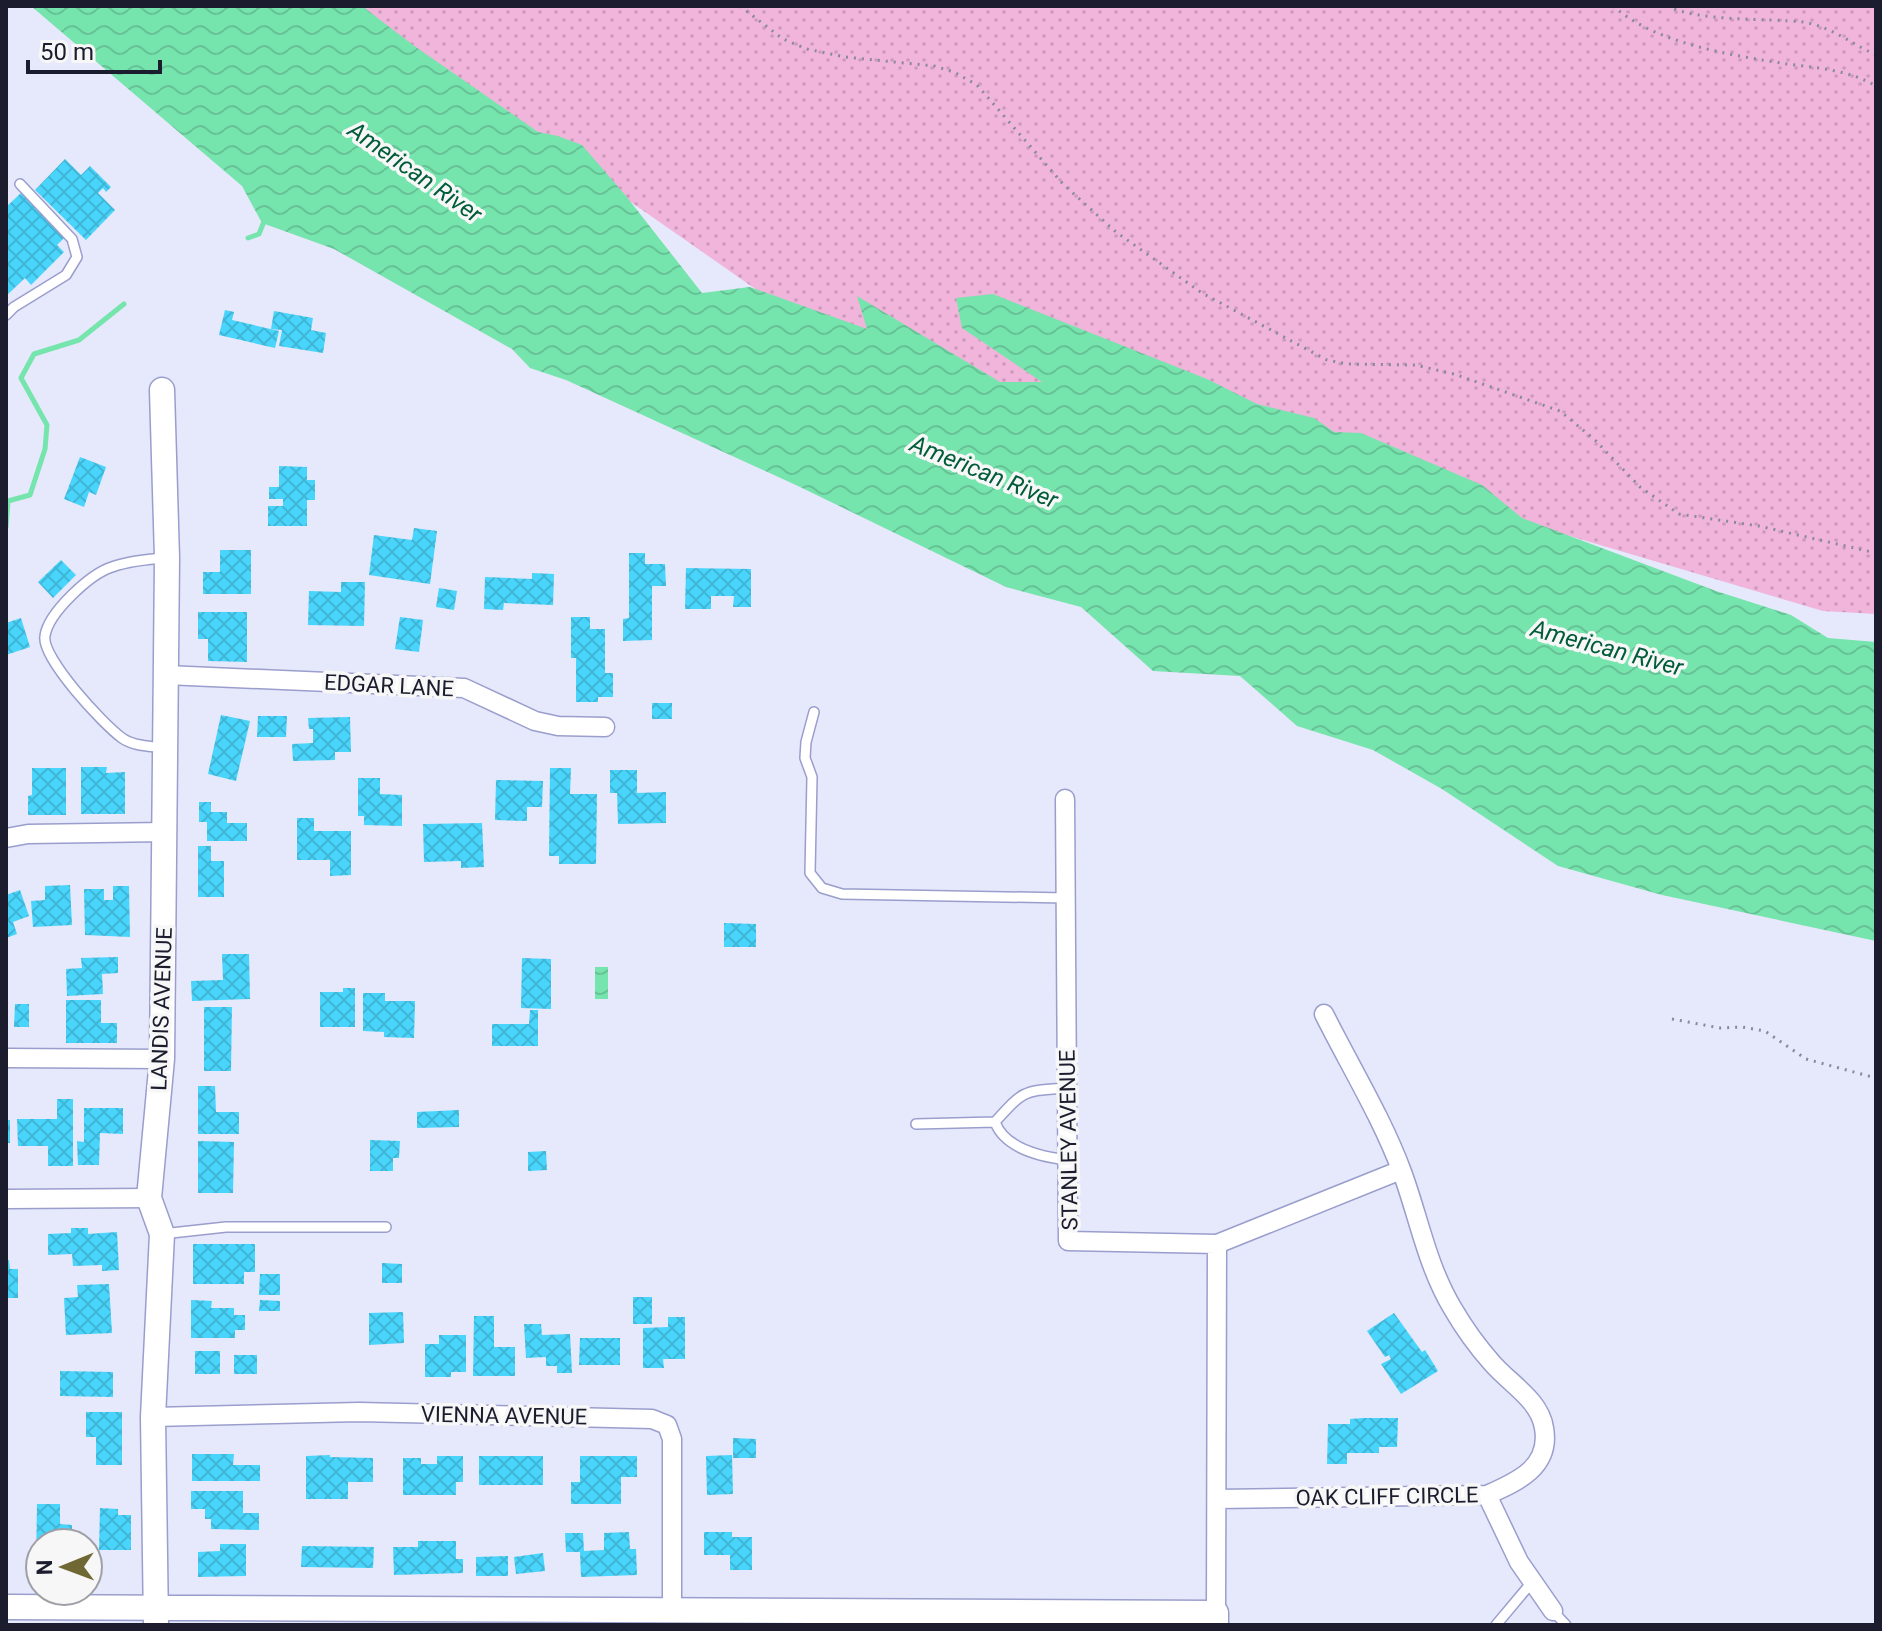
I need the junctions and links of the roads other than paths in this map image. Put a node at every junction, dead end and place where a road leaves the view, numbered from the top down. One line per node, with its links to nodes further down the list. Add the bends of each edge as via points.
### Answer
1 (20, 184): 2 (lane, via 72,239 77,257 66,275)
2 (6, 315)
3 (162, 390): 4 (street, LANDIS AVENUE)
4 (167, 558): 5 (street, LANDIS AVENUE); 8 (lane, via 109,568 85,583 62,606 45,636 45,647 69,681 123,739)
5 (166, 675): 7 (street, EDGAR LANE, via 464,688 535,721); 8 (street, LANDIS AVENUE)
6 (814, 712): 12 (lane, via 805,758 812,777 810,873 822,888 842,894)
7 (605, 727)
8 (163, 748): 10 (street, LANDIS AVENUE)
9 (1065, 799): 12 (street, STANLEY AVENUE)
10 (165, 832): 11 (street); 15 (street, LANDIS AVENUE)
11 (6, 838)
12 (1066, 898): 16 (street, STANLEY AVENUE)
13 (1324, 1014): 20 (street)
14 (6, 1058): 15 (street)
15 (162, 1059): 21 (street, LANDIS AVENUE)
16 (1067, 1088): 17 (lane, via 1018,1096); 19 (street, STANLEY AVENUE)
17 (995, 1122): 18 (lane); 19 (lane, via 1005,1137 1041,1157)
18 (916, 1124)
19 (1068, 1160): 25 (street, STANLEY AVENUE, via 1068,1241)
20 (1401, 1170): 25 (street); 27 (street, OAK CLIFF CIRCLE, via 1423,1242 1452,1307 1494,1365 1533,1404 1544,1426 1543,1450 1531,1472)
21 (149, 1198): 22 (street); 24 (street, LANDIS AVENUE)
22 (6, 1199)
23 (386, 1227): 24 (lane, via 226,1227)
24 (162, 1234): 26 (street, LANDIS AVENUE)
25 (1217, 1244): 28 (street)
26 (153, 1417): 31 (street, VIENNA AVENUE, via 359,1412 652,1419 667,1425 672,1439); 32 (street, LANDIS AVENUE)
27 (1487, 1495): 28 (street, OAK CLIFF CIRCLE); 29 (street)
28 (1217, 1499): 35 (street)
29 (1532, 1582): 34 (street); 36 (lane)
30 (6, 1607): 32 (street)
31 (672, 1610): 32 (street); 33 (street)
32 (156, 1616)
33 (951, 1618): 35 (street)
34 (1560, 1618)
35 (1216, 1619)
36 (1496, 1625)

